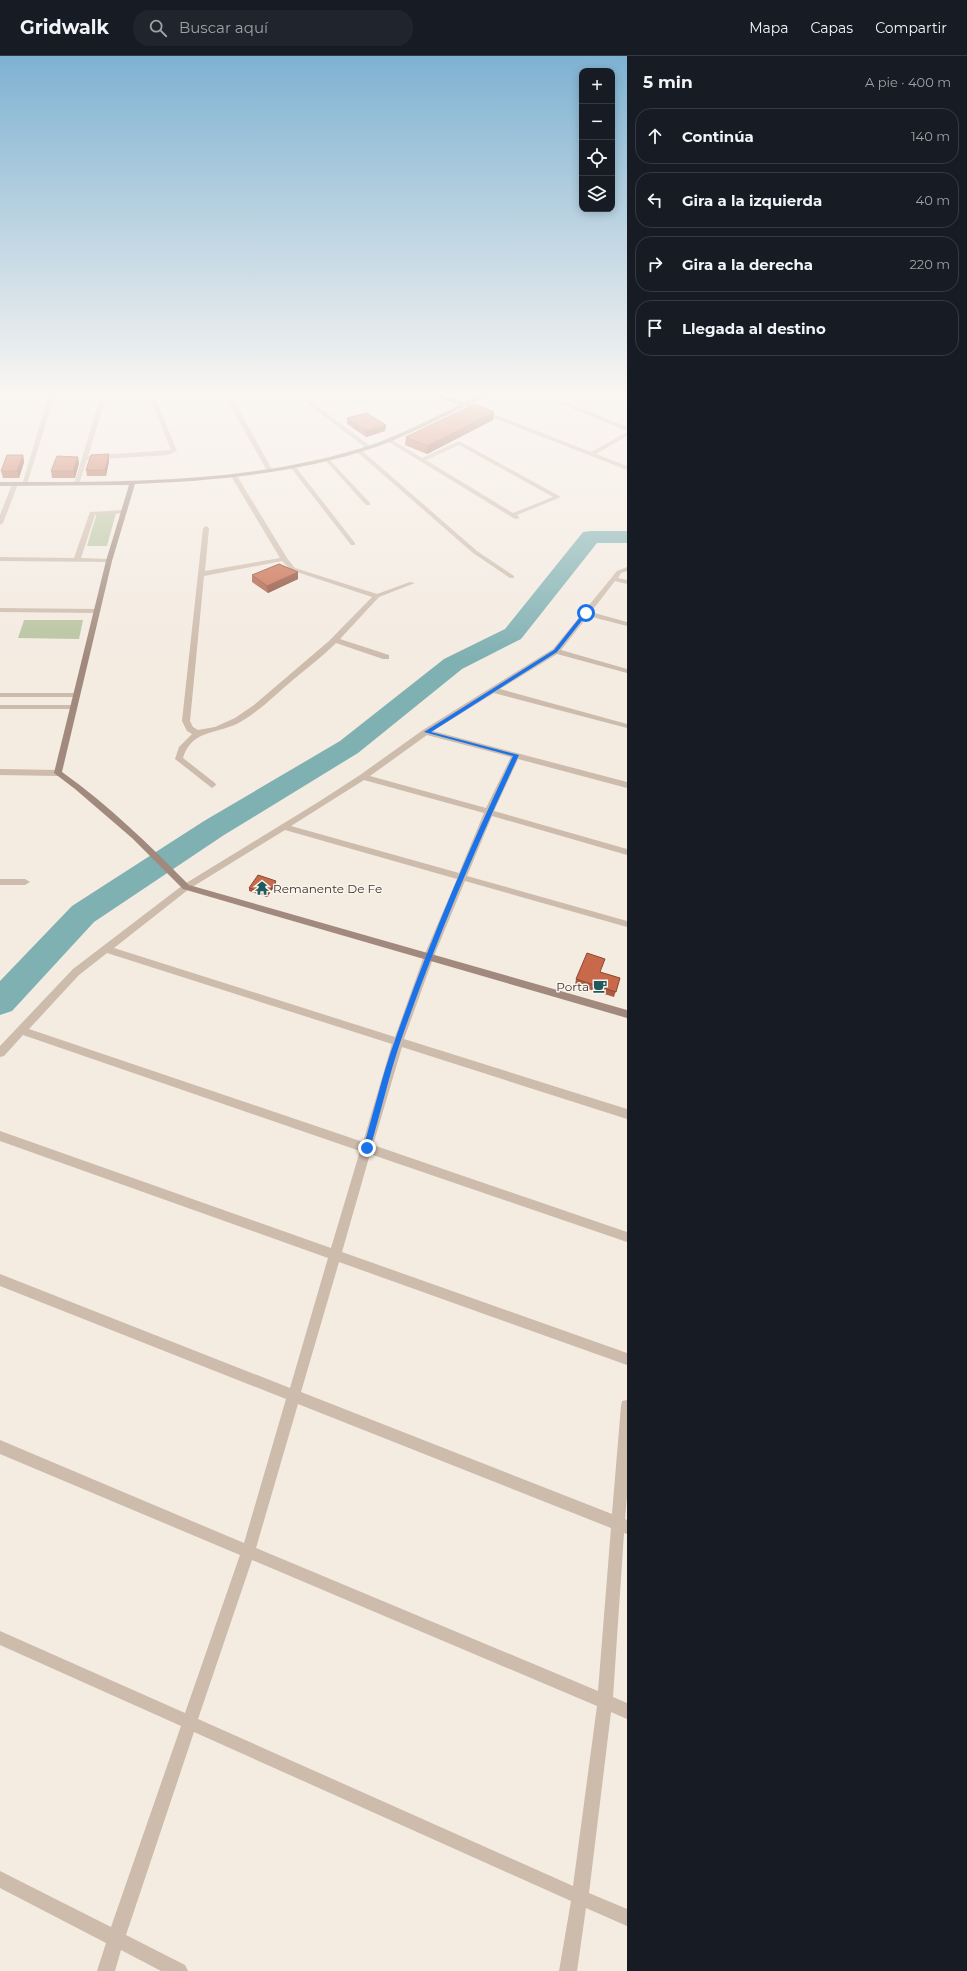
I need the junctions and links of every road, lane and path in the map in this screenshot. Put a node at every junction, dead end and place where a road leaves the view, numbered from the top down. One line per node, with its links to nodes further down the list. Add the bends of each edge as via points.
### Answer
1 (25, 480): 12 (street)
2 (77, 480): 13 (street)
3 (198, 480): 14 (street)
4 (237, 480): 23 (street)
5 (303, 480): 21 (street)
6 (346, 480): 15 (street)
7 (393, 480): 28 (street, via 475,552)
8 (455, 480): 17 (street)
9 (528, 480): 17 (street, via 558,497)
10 (0, 484): 11 (street)
11 (15, 484): 12 (street); 19 (street)
12 (24, 484): 13 (street)
13 (76, 484): 14 (street)
14 (132, 484): 16 (street)
15 (368, 504)
16 (124, 512): 24 (street, via 92,513); 25 (street)
17 (512, 515): 18 (street)
18 (519, 518)
19 (0, 523)
20 (206, 528): 27 (street)
21 (353, 544)
22 (0, 559): 24 (street)
23 (284, 559): 27 (street); 32 (street, via 293,568 304,573)
24 (77, 560): 25 (street)
25 (109, 561): 34 (street)
26 (627, 569): 29 (street, via 619,572)
27 (202, 574): 48 (street, via 186,721 190,729)
28 (512, 577)
29 (614, 579): 30 (street); 35 (street)
30 (627, 582)
31 (412, 583): 32 (street)
32 (377, 596): 37 (street)
33 (0, 610): 34 (street)
34 (97, 611): 43 (street)
35 (586, 613): 36 (street); 38 (street)
36 (627, 624)
37 (335, 640): 39 (street); 48 (street, via 257,707 238,720 217,729)
38 (556, 651): 40 (street); 41 (street)
39 (386, 657)
40 (627, 671)
41 (493, 690): 46 (street); 47 (street)
42 (0, 695): 43 (street)
43 (76, 695): 45 (street)
44 (0, 707): 45 (street)
45 (73, 707): 51 (street)
46 (627, 726)
47 (426, 732): 49 (street); 52 (street)
48 (197, 733): 53 (street, via 182,749 179,759)
49 (516, 755): 54 (street); 55 (street)
50 (0, 772): 51 (street)
51 (58, 773): 61 (street, via 135,836)
52 (362, 778): 55 (street); 56 (street)
53 (212, 785)
54 (627, 785)
55 (489, 812): 57 (street); 58 (street)
56 (283, 827): 58 (street); 61 (street)
57 (627, 852)
58 (462, 879): 62 (street); 64 (street)
59 (0, 882): 60 (street)
60 (24, 882)
61 (182, 884): 63 (street); 64 (street)
62 (627, 924)
63 (105, 949): 66 (street, via 76,972); 67 (street)
64 (429, 956): 65 (street); 67 (street)
65 (627, 1014)
66 (21, 1030): 68 (street); 71 (street)
67 (398, 1042): 69 (street); 71 (street)
68 (0, 1053)
69 (627, 1114)
70 (0, 1136): 73 (street)
71 (367, 1148): 72 (street); 73 (street)
72 (627, 1237)
73 (335, 1255): 75 (street); 76 (street)
74 (0, 1280): 76 (street)
75 (627, 1359)
76 (294, 1396): 79 (street); 80 (street)
77 (627, 1406): 79 (street)
78 (0, 1447): 80 (street)
79 (623, 1525): 82 (street)
80 (248, 1551): 82 (street); 84 (street)
81 (0, 1638): 84 (street)
82 (605, 1702): 83 (street); 86 (street)
83 (627, 1711)
84 (189, 1722): 86 (street); 88 (street)
85 (0, 1879): 88 (street)
86 (580, 1897): 87 (street); 91 (street)
87 (627, 1918)
88 (116, 1938): 89 (street); 90 (street)
89 (106, 1971)
90 (179, 1971)
91 (568, 1971)

